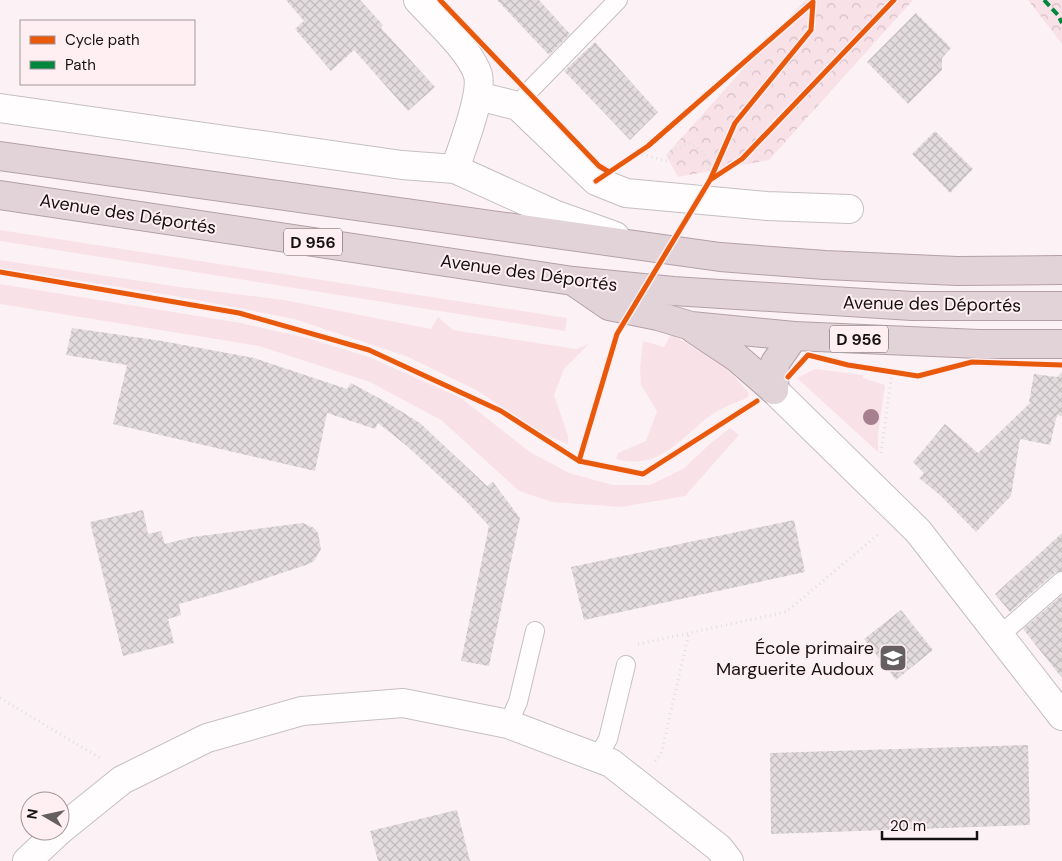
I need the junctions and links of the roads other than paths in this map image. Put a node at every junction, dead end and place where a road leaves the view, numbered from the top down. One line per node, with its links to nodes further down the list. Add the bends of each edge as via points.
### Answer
1 (418, 0): 3 (street, via 467,54 478,76)
2 (618, 0): 4 (lane)
3 (478, 96): 4 (street); 7 (street)
4 (518, 106): 9 (street, via 596,181 626,194 767,206)
5 (0, 108): 7 (street, Avenue des Déportés, via 402,165)
6 (0, 156): 10 (highway, Avenue des Déportés / D 956)
7 (455, 169): 10 (street, Avenue des Déportés, via 556,215)
8 (0, 195): 12 (highway, Avenue des Déportés / D 956, via 573,281)
9 (849, 208)
10 (642, 245): 11 (highway, Avenue des Déportés / D 956, via 720,257 815,264 957,271)
11 (1062, 270)
12 (615, 296): 13 (highway, Avenue des Déportés / D 956, via 673,291 912,306); 14 (highway, D 956, via 658,316)
13 (1062, 306)
14 (691, 326): 15 (highway, D 956); 17 (highway, via 736,356)
15 (794, 336): 16 (highway, D 956); 17 (highway, via 775,363)
16 (1062, 344)
17 (774, 390): 20 (street, via 918,531)
18 (1062, 581): 20 (lane)
19 (535, 631): 23 (lane, via 518,702)
20 (999, 636): 22 (street)
21 (626, 665): 24 (lane, via 608,739)
22 (1062, 716)
23 (508, 724): 24 (street); 25 (street, via 403,703 302,711 207,738 122,780)
24 (597, 758): 28 (street, via 611,763 720,848)
25 (70, 823)
26 (49, 841): 27 (street)
27 (27, 861)
28 (729, 861)

